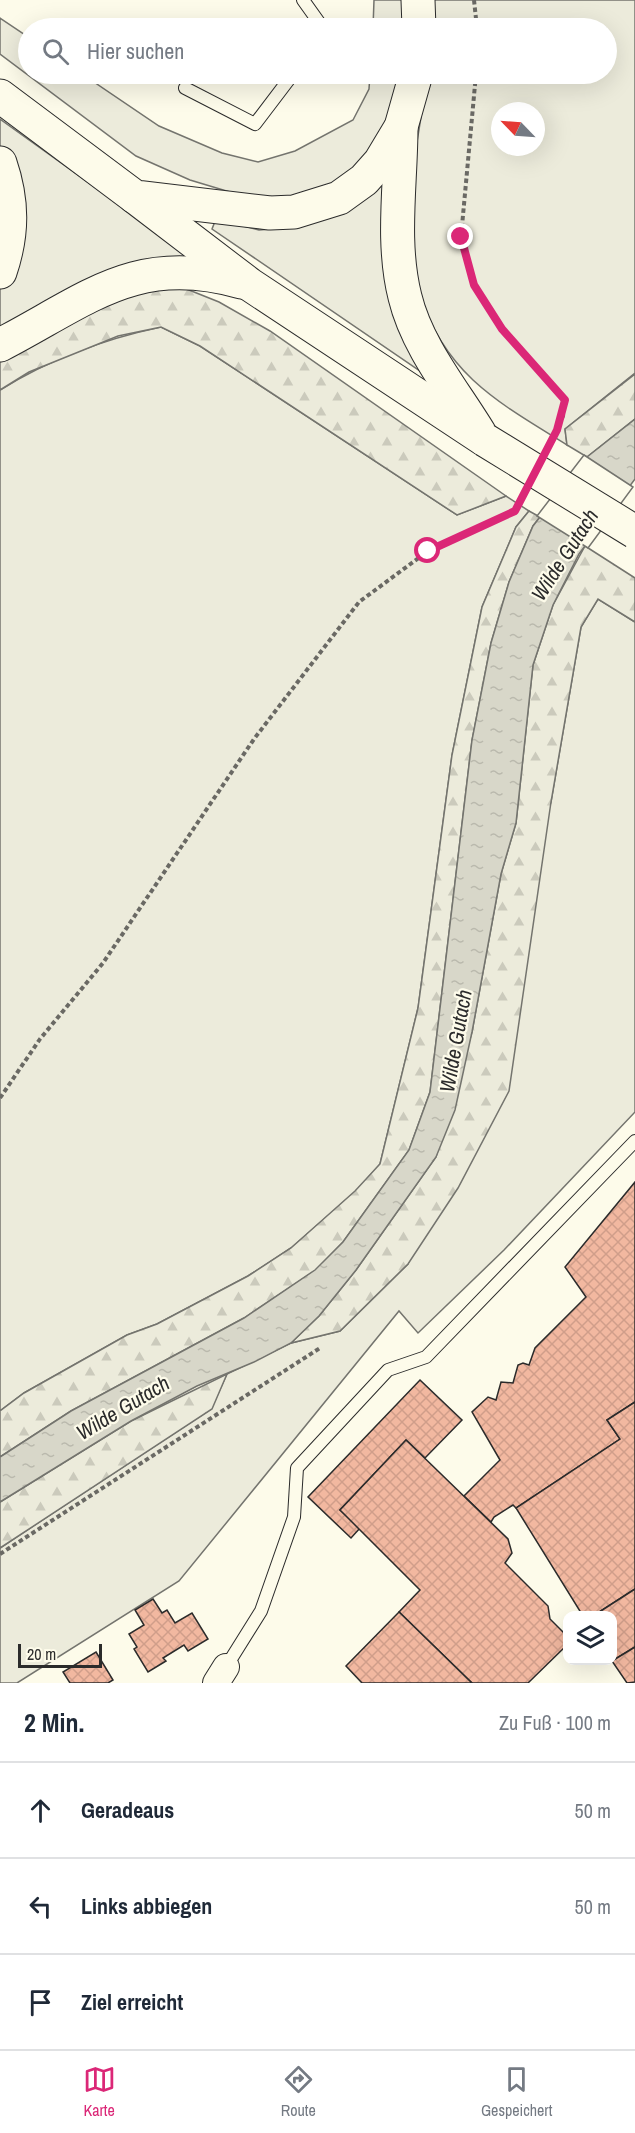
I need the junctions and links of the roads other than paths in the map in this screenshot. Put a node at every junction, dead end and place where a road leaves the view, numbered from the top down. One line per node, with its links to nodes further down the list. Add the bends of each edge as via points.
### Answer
1 (303, 0): 3 (lane)
2 (418, 0): 4 (main road)
3 (316, 18)
4 (419, 18)
5 (285, 84): 7 (lane, via 255,124)
6 (413, 84): 9 (main road)
7 (185, 88)
8 (0, 96): 11 (main road)
9 (401, 127): 11 (main road, via 364,180 339,198 317,207 270,213); 15 (main road, via 397,225 405,298 423,343)
10 (0, 163): 12 (main road, via 9,187 11,224)
11 (135, 197): 13 (main road)
12 (0, 272)
13 (249, 284): 14 (main road, via 187,273 123,280); 15 (main road)
14 (0, 345)
15 (484, 440): 16 (main road, bridge)
16 (635, 532)
17 (635, 1142): 18 (lane, via 426,1357 388,1370 297,1468 294,1517 261,1611)
18 (221, 1675)

